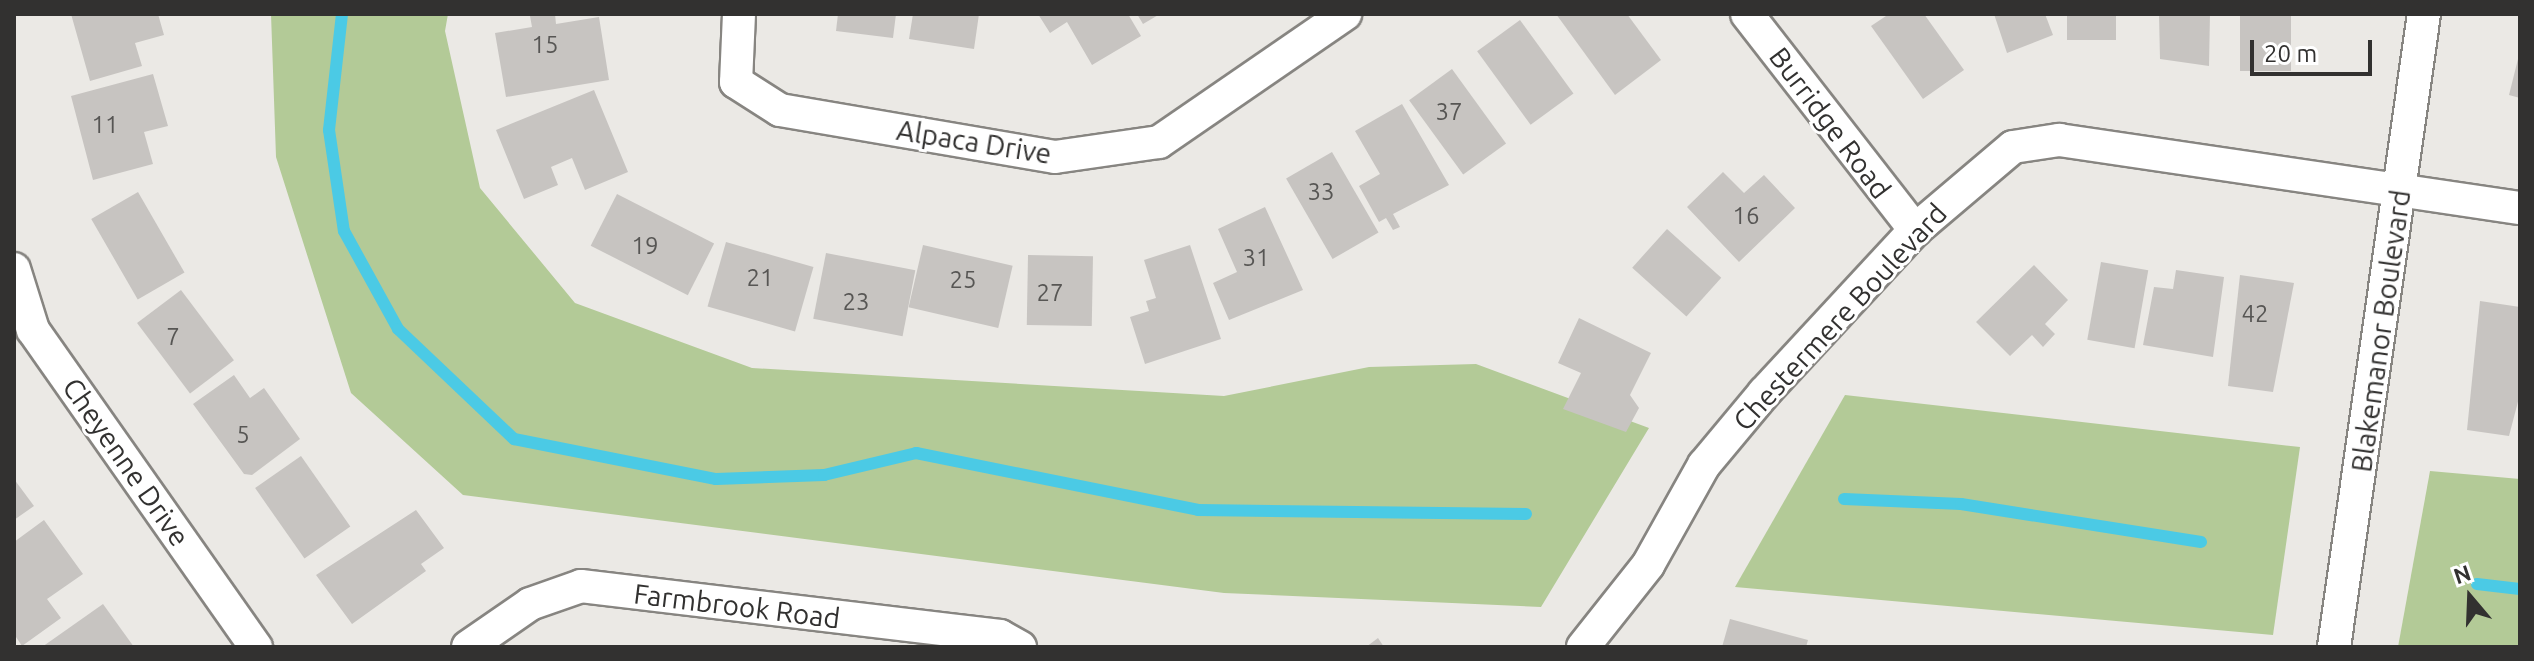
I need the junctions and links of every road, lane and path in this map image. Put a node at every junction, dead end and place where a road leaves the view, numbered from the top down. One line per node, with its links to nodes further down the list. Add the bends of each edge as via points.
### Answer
1 (739, 14): 2 (street, Alpaca Drive, via 736,82 780,110 1055,157 1159,142)
2 (1345, 14)
3 (1747, 14): 7 (street, Burridge Road)
4 (2424, 14): 5 (street, Blakemanor Boulevard)
5 (2400, 188): 6 (street, Chestermere Boulevard); 7 (street, Chestermere Boulevard, via 2059,140 2013,147); 13 (street, Blakemanor Boulevard)
6 (2520, 208)
7 (1915, 230): 12 (street, Chestermere Boulevard, via 1704,465 1648,565)
8 (14, 269): 9 (street, Cheyenne Drive, via 33,330)
9 (256, 647)
10 (468, 647): 11 (street, Farmbrook Road, via 530,604 581,586 1000,636)
11 (1020, 647)
12 (1583, 647)
13 (2334, 647)

